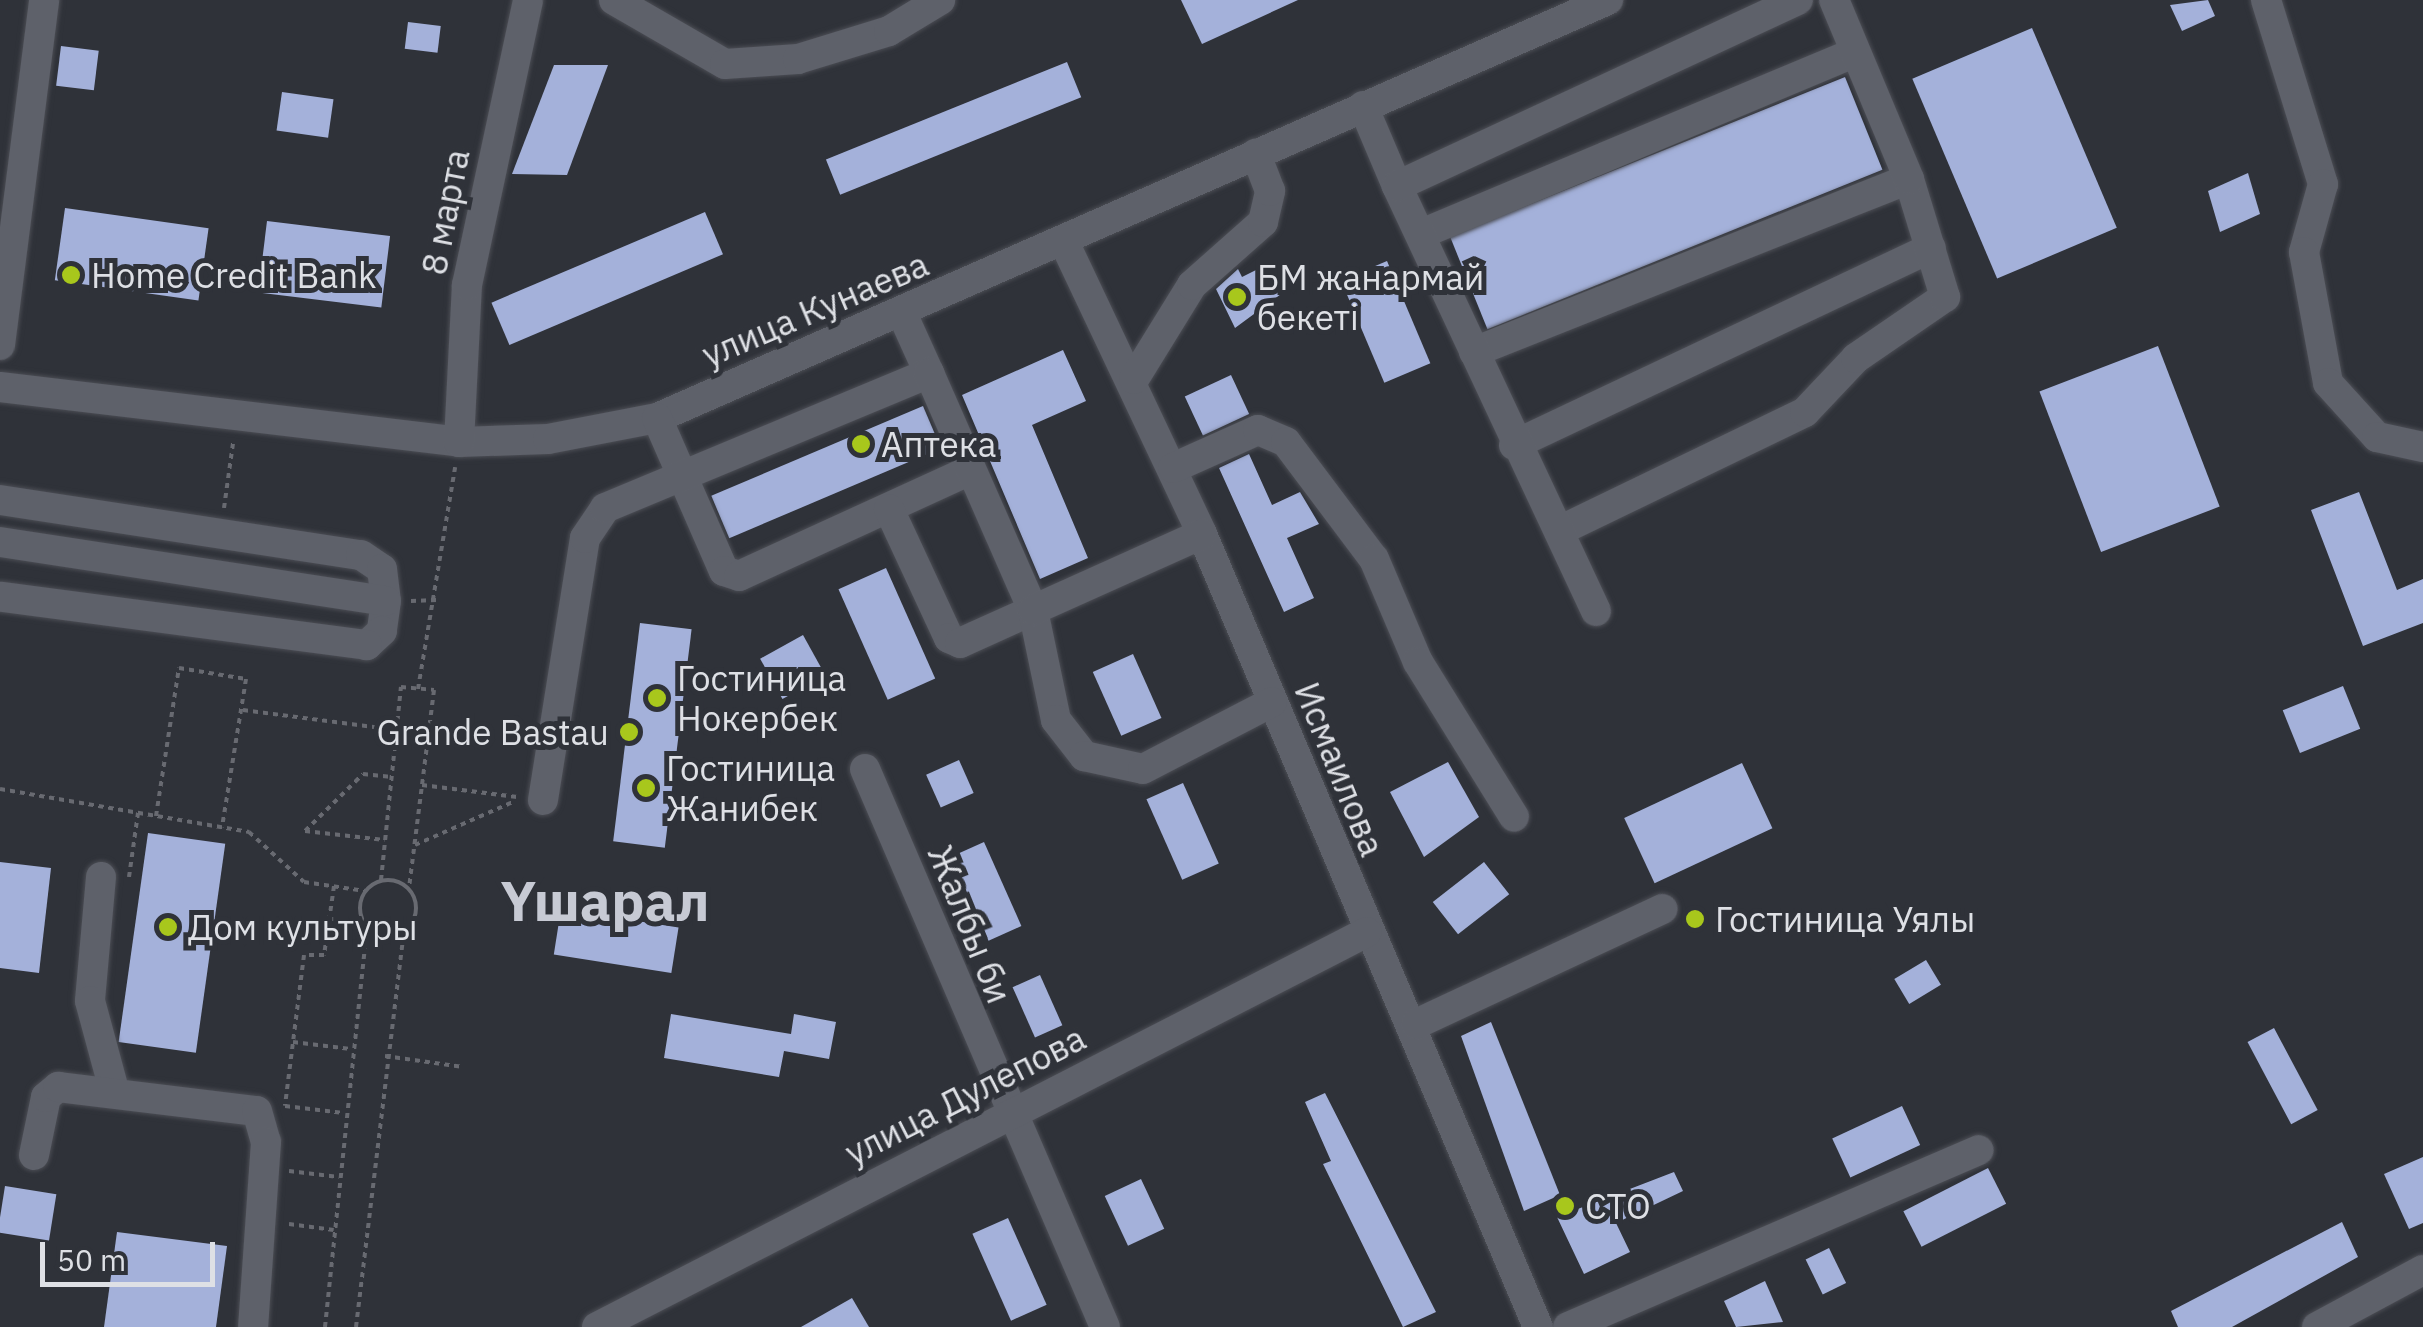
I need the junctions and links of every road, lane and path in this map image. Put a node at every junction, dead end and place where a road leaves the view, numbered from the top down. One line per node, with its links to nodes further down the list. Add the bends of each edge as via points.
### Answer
1 (44, 0): 18 (street)
2 (528, 0): 25 (street, 8 марта, via 466,285)
3 (614, 0): 4 (street, via 725,64 798,59 889,31)
4 (940, 0)
5 (1608, 0): 10 (street, улица Кунаева)
6 (1798, 0): 13 (street)
7 (1834, 0): 9 (street)
8 (2266, 0): 27 (street, via 2324,184 2304,252 2328,383 2377,437)
9 (1854, 53): 12 (street); 14 (street)
10 (1362, 106): 11 (street, улица Кунаева); 13 (street)
11 (1256, 154): 15 (street, улица Кунаева); 21 (street, via 1270,192 1263,222 1192,285)
12 (1909, 178): 16 (street); 19 (street)
13 (1397, 186): 14 (street)
14 (1421, 234): 19 (street)
15 (1065, 244): 17 (street, улица Кунаева); 21 (street, Исмаилова)
16 (1931, 248): 26 (street); 33 (street, via 1944,297 1856,358 1805,412)
17 (901, 312): 20 (street); 24 (street, улица Кунаева)
18 (0, 345)
19 (1474, 352): 26 (street)
20 (928, 373): 29 (street); 30 (street)
21 (1134, 379): 28 (street, Исмаилова)
22 (0, 387): 23 (street, улица Кунаева)
23 (238, 414): 25 (street, улица Кунаева); 34 (path)
24 (657, 418): 25 (street, улица Кунаева, via 548,439); 30 (street)
25 (459, 442): 41 (path)
26 (1514, 445): 33 (street)
27 (2423, 447)
28 (1173, 468): 35 (street, Исмаилова); 51 (street, via 1258,430 1286,442 1374,559 1418,662)
29 (971, 470): 32 (street); 39 (street)
30 (682, 476): 32 (street, via 724,571 739,576); 49 (street, via 605,508 584,538)
31 (0, 500): 34 (street)
32 (889, 509): 39 (street, via 949,638 960,642)
33 (1558, 532): 40 (street)
34 (221, 533): 38 (street, via 362,554 382,569)
35 (1202, 534): 39 (street); 42 (street, Исмаилова)
36 (0, 542): 38 (street)
37 (0, 597): 38 (street, via 367,646 382,631)
38 (386, 602)
39 (1034, 610): 42 (street, via 1056,720 1084,756 1143,769)
40 (1596, 612)
41 (418, 688): 44 (path, via 401,687); 47 (path, via 434,690)
42 (1272, 702): 65 (street, Исмаилова)
43 (241, 710): 44 (path); 50 (path, via 246,679 179,668); 52 (path)
44 (397, 730): 46 (path)
45 (866, 769): 73 (street, Жалбы би)
46 (392, 777): 53 (path); 53 (path, via 363,774 304,831)
47 (422, 785): 54 (path); 54 (path, via 523,798)
48 (0, 789): 50 (path)
49 (543, 800)
50 (156, 816): 52 (path)
51 (1514, 817)
52 (222, 827): 57 (path, via 250,832 304,882)
53 (386, 840): 56 (path)
54 (415, 845): 58 (path)
55 (101, 878): 71 (street, via 90,1001)
56 (382, 880): 58 (path); 59 (path)
57 (334, 886): 59 (path); 61 (path)
58 (409, 889): 64 (path, via 416,907)
59 (365, 891): 62 (path)
60 (1663, 910): 66 (street)
61 (329, 919): 62 (path); 67 (path, via 324,955 304,955)
62 (362, 920): 63 (path)
63 (367, 928): 64 (path); 68 (path)
64 (404, 932): 69 (path)
65 (1367, 932): 66 (street, Исмаилова); 73 (street, улица Дулепова)
66 (1416, 1024): 87 (street, Исмаилова)
67 (293, 1042): 68 (path); 72 (path, via 285,1106)
68 (351, 1049): 72 (path)
69 (385, 1056): 70 (path); 84 (path)
70 (463, 1067)
71 (113, 1086): 75 (street, via 79,1082 46,1096); 76 (street, via 257,1111 266,1123)
72 (345, 1113): 77 (path)
73 (1008, 1115): 85 (street, улица Дулепова); 86 (street, Жалбы би)
74 (1979, 1150): 88 (street)
75 (34, 1155)
76 (264, 1168): 77 (path); 78 (street)
77 (339, 1177): 79 (path)
78 (261, 1221): 79 (path); 82 (street)
79 (334, 1230): 83 (path)
80 (2423, 1270): 81 (street)
81 (2326, 1325)
82 (254, 1327)
83 (325, 1327)
84 (356, 1327)
85 (597, 1327)
86 (1105, 1327)
87 (1538, 1327)
88 (1568, 1327)

